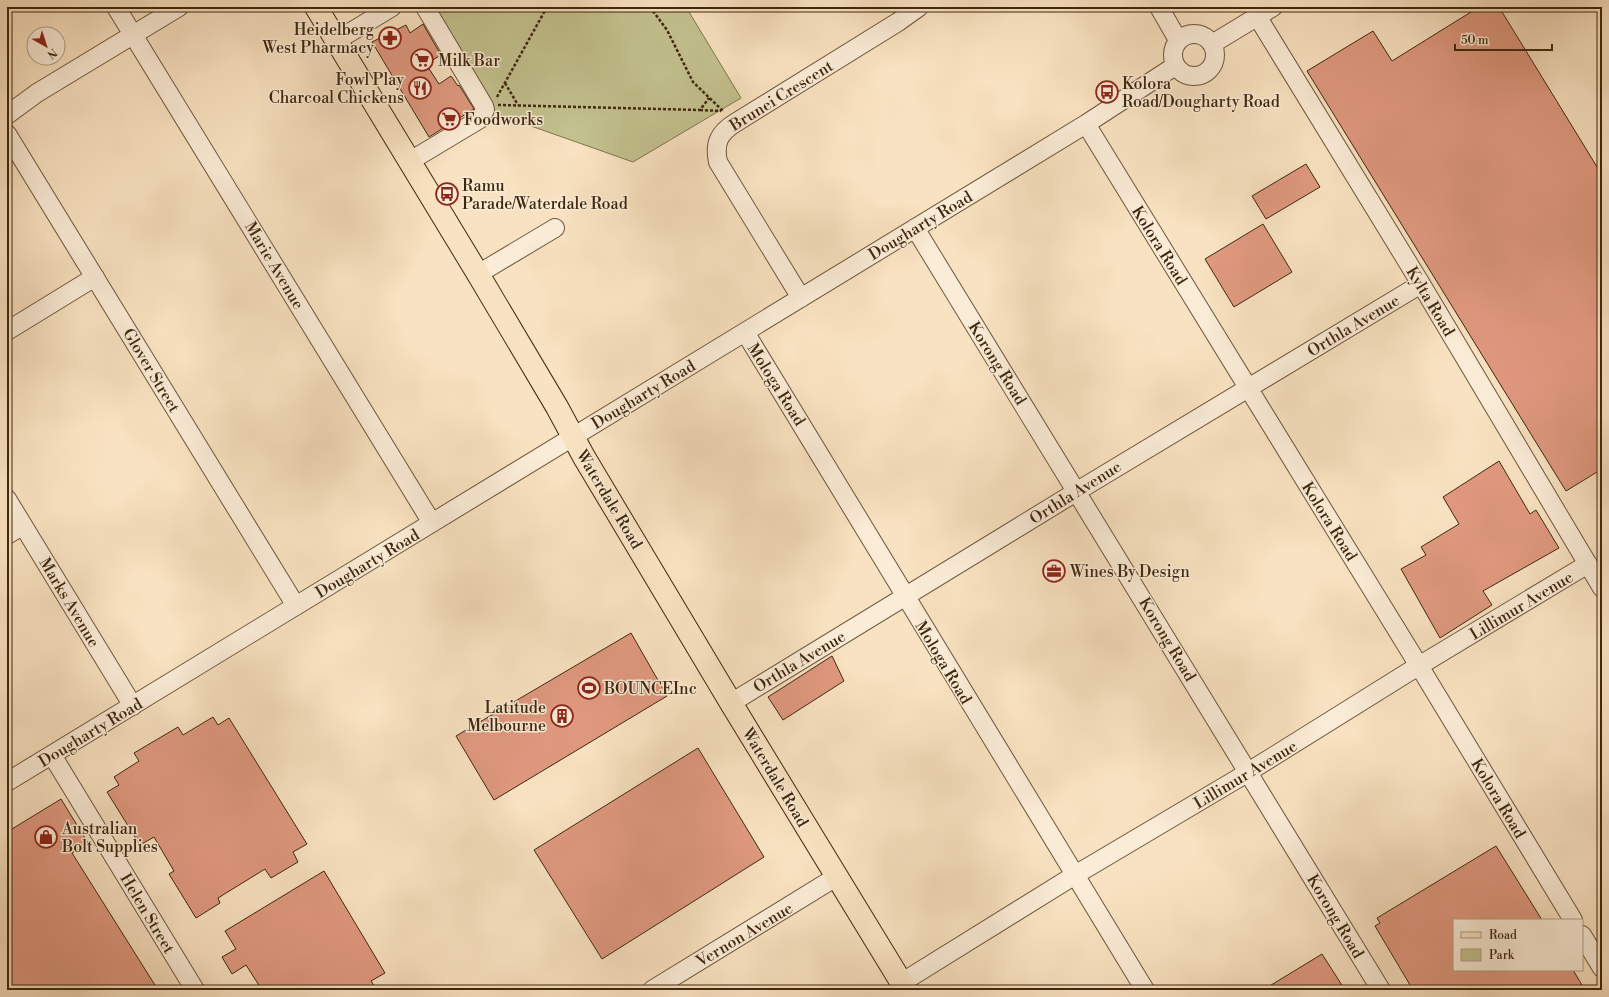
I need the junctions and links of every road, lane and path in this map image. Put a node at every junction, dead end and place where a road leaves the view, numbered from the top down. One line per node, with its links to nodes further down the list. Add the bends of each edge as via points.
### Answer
1 (116, 7): 12 (street, Marie Avenue)
2 (179, 7): 12 (street)
3 (316, 7): 14 (main road, Waterdale Road)
4 (392, 7): 14 (street)
5 (425, 7): 20 (street, via 484,106)
6 (547, 7): 17 (path)
7 (650, 7): 18 (path, via 667,30 693,82)
8 (919, 7): 23 (street, Brunei Crescent, via 898,22)
9 (1159, 7): 13 (street)
10 (1274, 7): 11 (street)
11 (1257, 16): 15 (street); 31 (street, Kylta Road)
12 (134, 34): 22 (street, via 37,93); 39 (street, Marie Avenue)
13 (1178, 40): 15 (street, via 1195,34 1202,35); 16 (street, via 1173,51)
14 (336, 41): 26 (main road, Waterdale Road)
15 (1212, 44): 16 (street, via 1215,59 1213,66 1204,74 1187,76)
16 (1175, 66): 24 (street, Dougharty Road)
17 (505, 83): 19 (path); 20 (path)
18 (709, 98): 21 (path); 23 (path)
19 (518, 106): 20 (path); 21 (path)
20 (488, 108): 26 (street, via 480,119)
21 (700, 110): 23 (path)
22 (7, 115)
23 (728, 117): 32 (street, Brunei Crescent, via 725,129 718,138 718,162)
24 (1086, 124): 28 (street, Dougharty Road); 35 (street, Kolora Road)
25 (7, 134): 30 (street, Glover Street)
26 (410, 162): 29 (main road, Waterdale Road)
27 (555, 228): 29 (street)
28 (915, 228): 32 (street, Dougharty Road); 37 (street, Korong Road)
29 (478, 274): 36 (main road, Waterdale Road)
30 (95, 277): 33 (street); 45 (street, Glover Street)
31 (1421, 284): 35 (street, Orthla Avenue); 42 (street, Kylta Road)
32 (801, 298): 34 (street, Dougharty Road)
33 (7, 331)
34 (745, 332): 36 (street, Dougharty Road); 44 (street, Mologa Road)
35 (1248, 387): 37 (street, Orthla Avenue); 46 (street, Kolora Road)
36 (574, 437): 39 (street, Dougharty Road); 47 (main road, Waterdale Road)
37 (1077, 491): 44 (street, Orthla Avenue); 50 (street, Korong Road)
38 (7, 499): 40 (street, Marks Avenue)
39 (432, 523): 45 (street, Dougharty Road)
40 (23, 525): 41 (street); 48 (street, Marks Avenue)
41 (7, 535)
42 (1588, 564): 43 (street, Kylta Road); 46 (street, Lillimur Avenue)
43 (1602, 588)
44 (906, 596): 47 (street, Orthla Avenue); 52 (street, Mologa Road)
45 (296, 606): 48 (street, Dougharty Road)
46 (1419, 666): 50 (street, Lillimur Avenue); 54 (street, Kolora Road)
47 (731, 703): 53 (main road, Waterdale Road)
48 (133, 706): 49 (street, Dougharty Road)
49 (52, 755): 51 (street, Dougharty Road); 58 (street, Helen Street)
50 (1248, 772): 52 (street, Lillimur Avenue); 61 (street, Korong Road)
51 (7, 782)
52 (1075, 875): 57 (street, Lillimur Avenue); 60 (street, Mologa Road)
53 (836, 877): 57 (main road, Waterdale Road); 59 (street, Vernon Avenue)
54 (1572, 919)
55 (1583, 937): 56 (street)
56 (1602, 968)
57 (903, 986)
58 (195, 990)
59 (652, 990)
60 (1145, 990)
61 (1381, 990)

